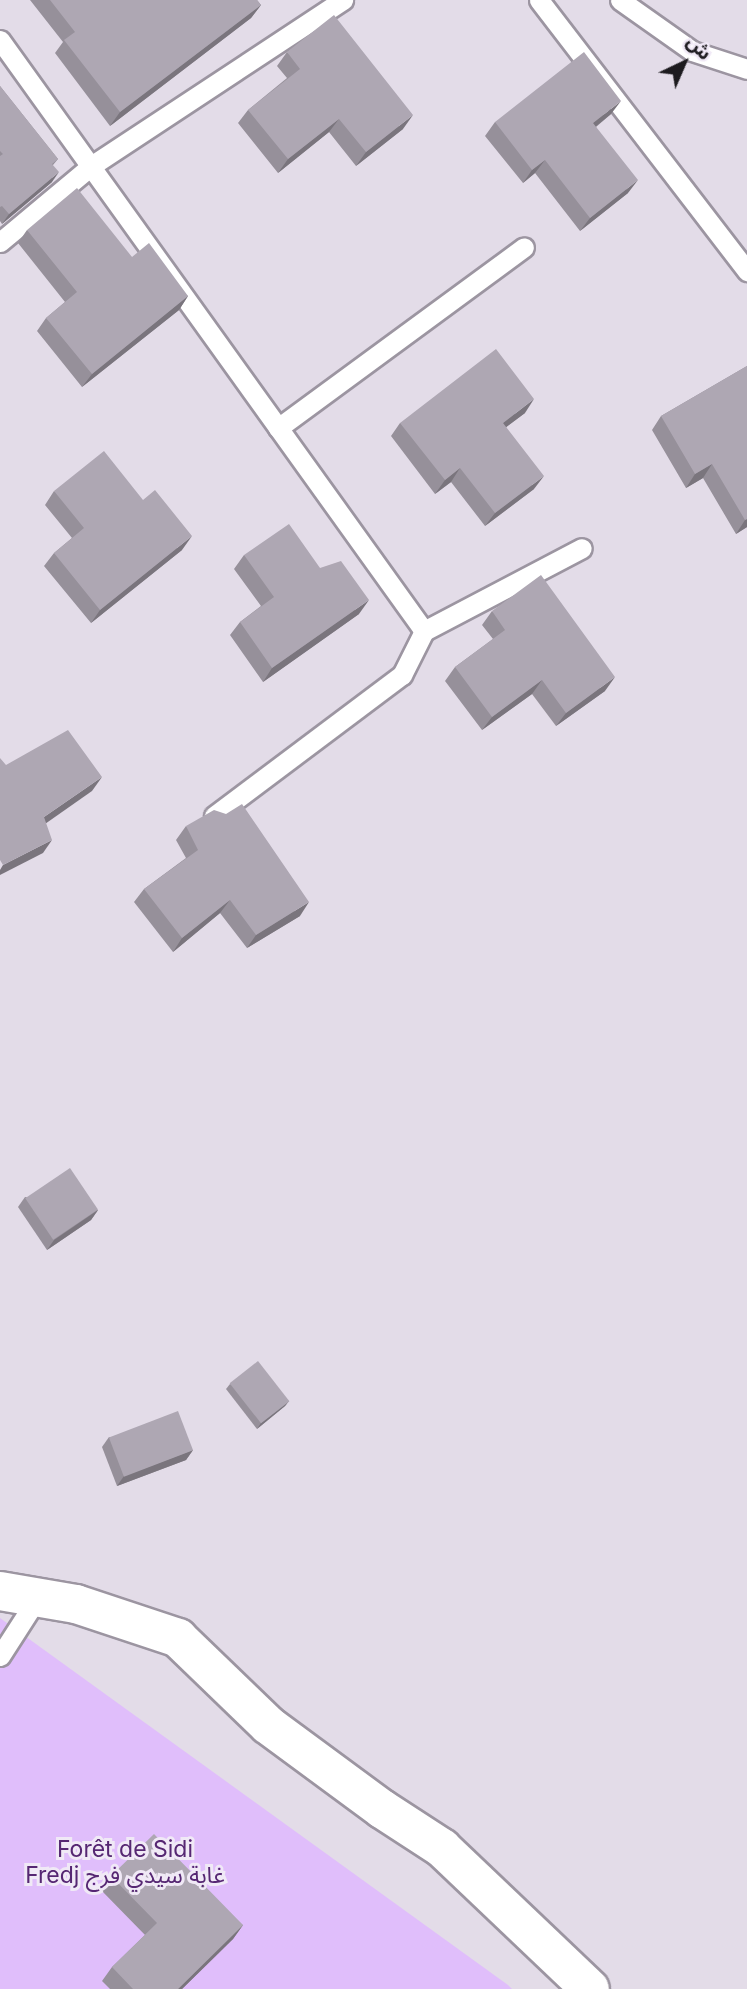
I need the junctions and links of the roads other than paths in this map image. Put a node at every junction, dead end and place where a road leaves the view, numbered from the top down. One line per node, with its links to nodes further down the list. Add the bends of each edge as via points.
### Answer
1 (343, 0): 6 (lane)
2 (539, 0): 9 (lane)
3 (621, 0): 5 (lane, via 692,51)
4 (0, 40): 6 (lane)
5 (747, 69)
6 (91, 166): 7 (lane); 10 (lane)
7 (0, 242)
8 (524, 247): 10 (lane)
9 (747, 271)
10 (278, 428): 12 (lane)
11 (582, 548): 12 (lane)
12 (425, 631): 13 (lane, via 402,675)
13 (214, 816)
14 (0, 1591): 15 (street)
15 (38, 1597): 16 (lane); 17 (street, via 76,1604 178,1638 268,1725 442,1848)
16 (0, 1656)
17 (590, 1989)

